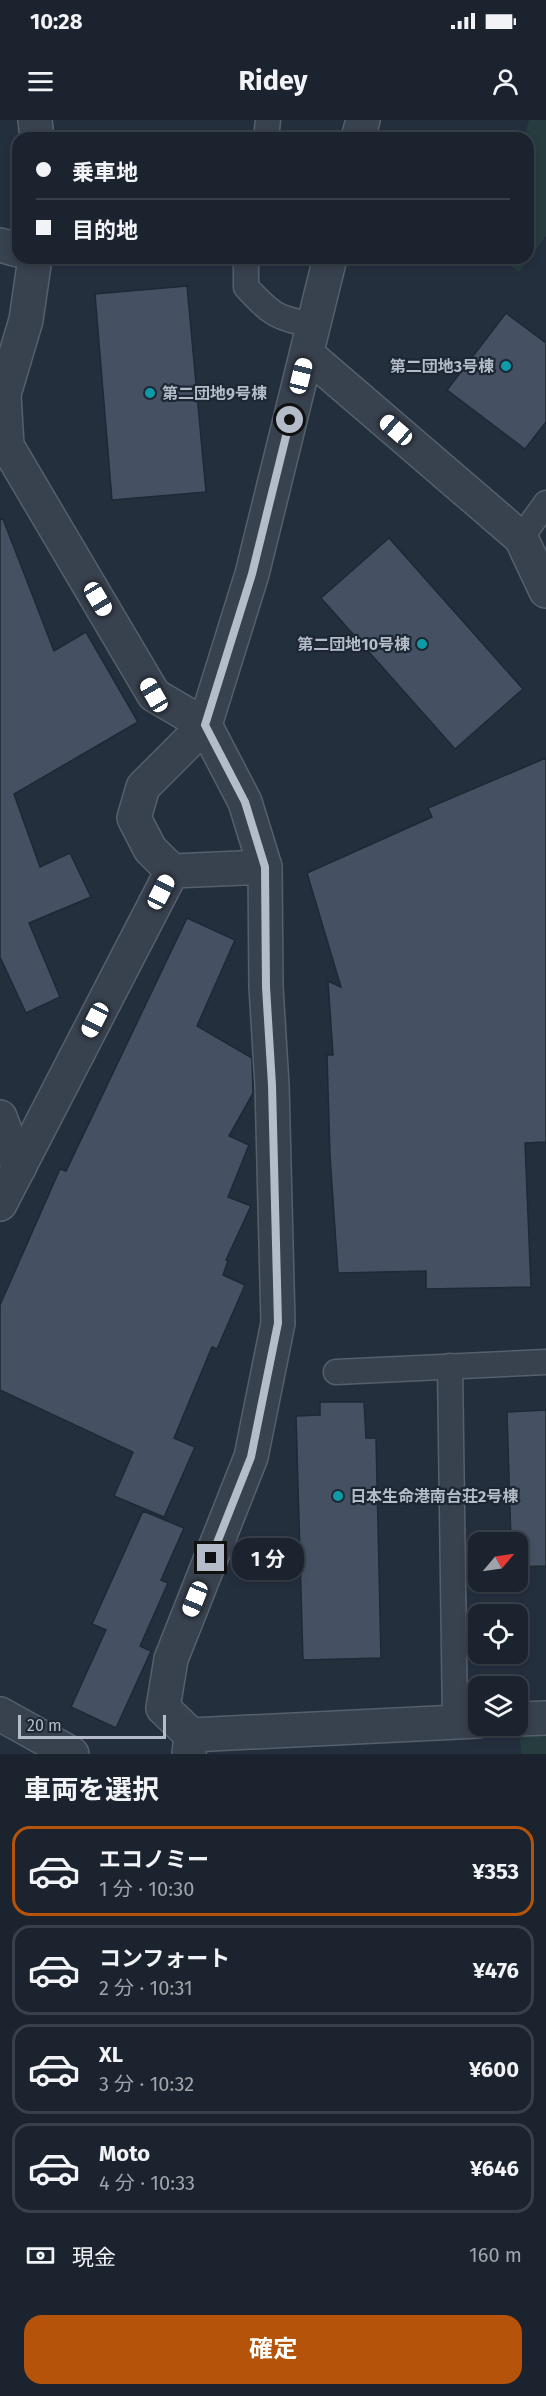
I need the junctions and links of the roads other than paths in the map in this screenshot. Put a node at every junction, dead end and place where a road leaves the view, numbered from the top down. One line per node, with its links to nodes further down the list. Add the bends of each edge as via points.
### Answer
1 (34, 264): 5 (street, via 26,320)
2 (246, 264): 4 (lane, via 246,287 265,308)
3 (329, 264): 4 (street)
4 (310, 339): 7 (street); 9 (street, via 252,574)
5 (2, 395): 9 (street, via 7,446 154,695)
6 (546, 503): 7 (lane)
7 (521, 538): 8 (street)
8 (546, 591)
9 (205, 725): 10 (street, via 245,802); 11 (street, via 143,787 134,818 150,849)
10 (265, 867): 11 (street); 22 (street, via 278,1323 251,1457 171,1659 163,1708)
11 (172, 871): 13 (street)
12 (0, 1117): 13 (street)
13 (19, 1168): 14 (street)
14 (0, 1204)
15 (546, 1362): 16 (lane)
16 (450, 1366): 17 (lane); 21 (lane)
17 (336, 1372)
18 (0, 1714): 23 (street)
19 (546, 1718): 20 (street)
20 (528, 1719)
21 (467, 1721): 22 (street)
22 (190, 1744)
23 (72, 1754)

